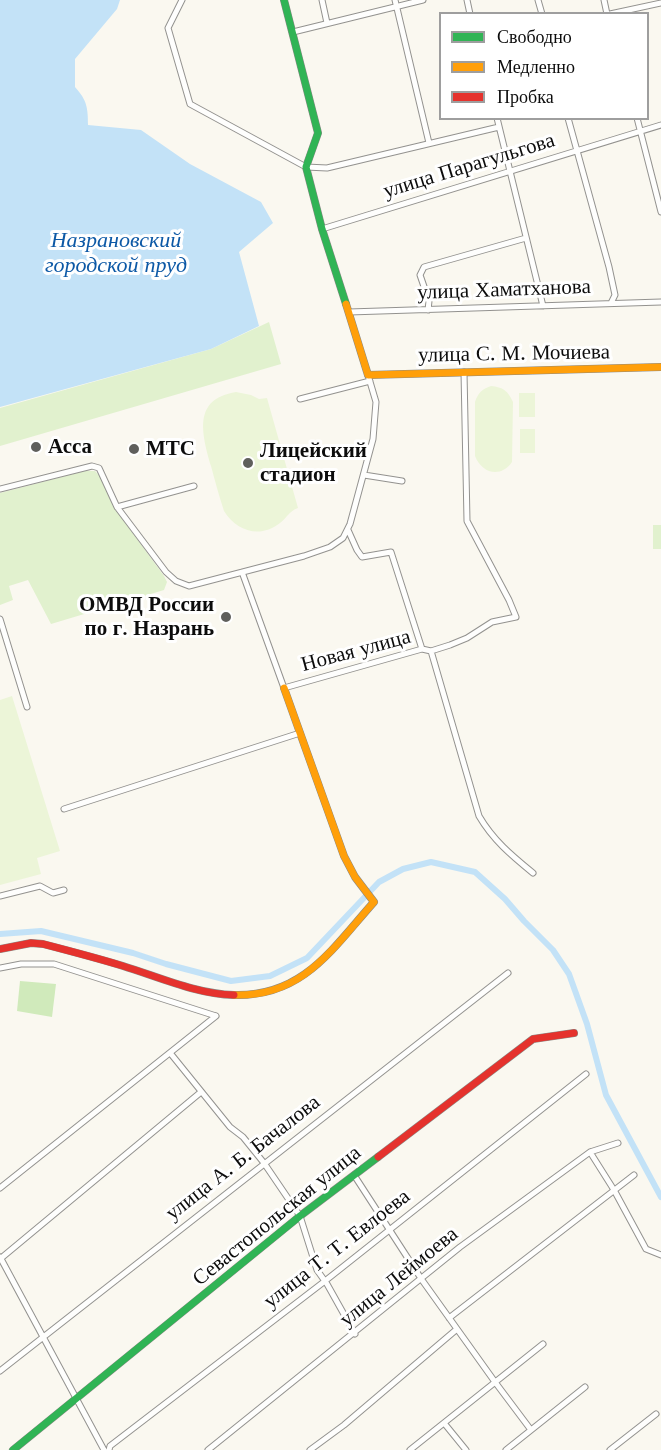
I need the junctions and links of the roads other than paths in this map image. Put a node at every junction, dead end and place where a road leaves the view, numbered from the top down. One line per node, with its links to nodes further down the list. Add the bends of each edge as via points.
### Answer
1 (182, 0): 19 (street, via 168,28 190,104)
2 (284, 0): 10 (street)
3 (322, 0): 9 (street)
4 (396, 0): 7 (street)
5 (423, 0): 7 (street)
6 (661, 3): 8 (street)
7 (398, 7): 9 (street); 17 (street)
8 (618, 12)
9 (327, 24): 10 (street)
10 (293, 32): 19 (street, via 318,133)
11 (497, 120): 15 (street)
12 (568, 120): 18 (street)
13 (638, 120): 16 (street)
14 (661, 125): 16 (street, улица Парагульгова)
15 (499, 127): 17 (street); 20 (street)
16 (641, 132): 18 (street, улица Парагульгова); 21 (street)
17 (429, 143): 19 (street, via 327,168)
18 (576, 150): 20 (street, улица Парагульгова); 25 (street, via 609,267 615,295)
19 (306, 167): 22 (street)
20 (509, 170): 22 (street, улица Парагульгова); 23 (street)
21 (661, 212)
22 (322, 229): 28 (street)
23 (526, 238): 26 (street); 27 (street, via 424,267 420,275)
24 (661, 302): 25 (street, улица Хаматханова)
25 (611, 303): 26 (street, улица Хаматханова)
26 (543, 306): 27 (street, улица Хаматханова)
27 (428, 310): 28 (street, улица Хаматханова)
28 (349, 312): 31 (street)
29 (661, 367): 30 (street, улица С. М. Мочиева)
30 (465, 372): 31 (street, улица С. М. Мочиева); 42 (street, Новая улица, via 467,521 516,617 492,622 467,638)
31 (369, 378): 32 (street); 33 (street, via 376,402 373,439)
32 (300, 399)
33 (364, 475): 34 (street); 38 (street)
34 (402, 481)
35 (194, 486): 37 (street)
36 (0, 489): 37 (street, via 92,466 99,468)
37 (117, 507): 39 (street, via 176,581 189,586)
38 (348, 530): 39 (street, via 330,547); 41 (street, via 362,557 391,552)
39 (242, 572): 43 (street, Новая улица)
40 (0, 619): 44 (street)
41 (422, 649): 42 (street, Новая улица); 43 (street, Новая улица)
42 (431, 651): 47 (street, via 479,816 489,833)
43 (284, 688): 45 (street)
44 (27, 707)
45 (300, 733): 46 (street); 50 (street, via 344,855 374,902 307,974 275,991 237,996 199,991 43,944)
46 (64, 809)
47 (532, 873)
48 (64, 890): 49 (street, via 53,893 40,886)
49 (0, 896)
50 (0, 949)
51 (0, 968): 54 (street, via 54,964 216,1016)
52 (508, 973): 59 (street, улица А. Б. Бачалова)
53 (574, 1033): 60 (street, Севастопольская улица, via 533,1039)
54 (171, 1054): 56 (street); 62 (street)
55 (586, 1074): 65 (street, улица Т. Т. Евлоева)
56 (201, 1092): 59 (street); 67 (street)
57 (618, 1143): 58 (street, улица Леймоева)
58 (590, 1152): 63 (street); 68 (street, улица Леймоева)
59 (264, 1163): 64 (street); 73 (street, улица А. Б. Бачалова)
60 (354, 1175): 64 (street, Севастопольская улица); 65 (street)
61 (634, 1175): 63 (street)
62 (0, 1188)
63 (614, 1190): 66 (street, via 646,1249); 70 (street)
64 (300, 1216): 69 (street, via 317,1270); 78 (street, Севастопольская улица)
65 (390, 1228): 68 (street); 69 (street, улица Т. Т. Евлоева)
66 (661, 1255)
67 (0, 1258): 73 (street)
68 (422, 1280): 70 (street); 72 (street, улица Леймоева)
69 (325, 1281): 72 (street); 84 (street, улица Т. Т. Евлоева)
70 (449, 1318): 71 (street)
71 (457, 1329): 76 (street); 86 (street)
72 (355, 1334): 85 (street, улица Леймоева)
73 (44, 1336): 75 (street, улица А. Б. Бачалова); 78 (street)
74 (543, 1344): 76 (street)
75 (0, 1371)
76 (495, 1382): 80 (street); 81 (street)
77 (585, 1387): 81 (street)
78 (76, 1397): 82 (street, Севастопольская улица); 83 (street)
79 (656, 1414): 90 (street)
80 (444, 1423): 87 (street); 88 (street)
81 (531, 1430): 89 (street)
82 (13, 1450)
83 (104, 1450)
84 (109, 1450)
85 (208, 1450)
86 (310, 1450)
87 (410, 1450)
88 (466, 1450)
89 (506, 1450)
90 (610, 1450)

